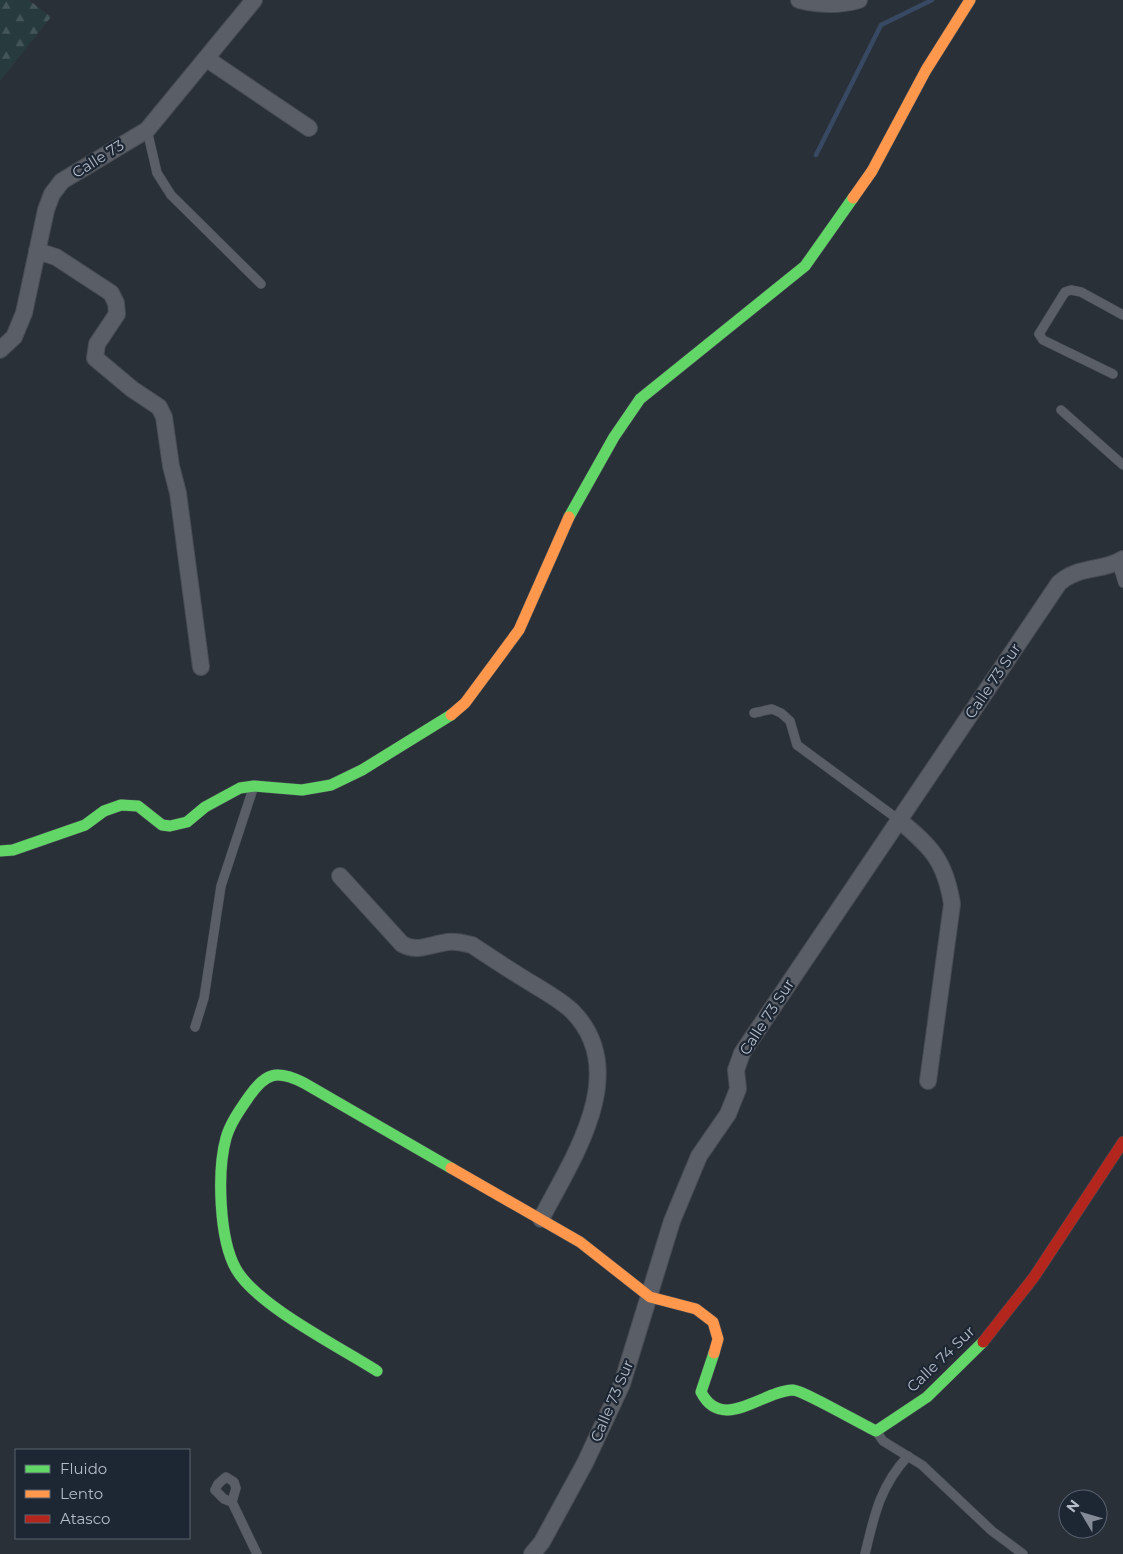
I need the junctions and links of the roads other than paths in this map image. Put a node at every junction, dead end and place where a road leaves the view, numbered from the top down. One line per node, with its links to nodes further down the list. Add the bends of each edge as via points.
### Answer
1 (254, 0): 5 (street, Calle 73)
2 (799, 0): 3 (street, via 824,5)
3 (859, 0)
4 (970, 0): 19 (street, via 926,70 872,171 805,266 640,399 576,502 519,630 465,703 456,712 362,770 331,785 302,790)
5 (207, 59): 6 (street); 7 (street, Calle 73)
6 (309, 128)
7 (146, 130): 8 (street, Calle 73, via 62,181 46,210); 9 (lane, via 156,173 171,195)
8 (37, 250): 11 (street, Calle 73, via 24,313 14,337); 17 (street, via 56,257 111,293 117,314 97,344 95,358 160,407 164,416 178,493)
9 (261, 284)
10 (1123, 314): 12 (lane, via 1071,290 1065,292 1040,334 1043,340)
11 (0, 350)
12 (1113, 374)
13 (1061, 410): 14 (lane)
14 (1123, 465)
15 (1120, 561): 16 (lane); 20 (street, Calle 73 Sur, via 1068,574 1059,583)
16 (1123, 583)
17 (201, 667)
18 (754, 713): 20 (lane, via 772,710 781,713 790,721 797,745)
19 (254, 786): 21 (street, via 240,788 205,807 187,822 162,825 138,806 121,805 104,811 85,825); 23 (lane, via 221,886 204,998)
20 (899, 820): 24 (street, via 941,863 952,904); 27 (street, Calle 73 Sur, via 742,1053 736,1070 738,1089 728,1114 698,1156 672,1221)
21 (0, 852)
22 (340, 876): 26 (street, via 402,944 419,949 458,941 472,945 566,1006 588,1032 596,1055 594,1104 584,1134)
23 (195, 1027)
24 (928, 1081)
25 (1123, 1142): 29 (street, Calle 74 Sur, via 1018,1299 967,1359 926,1398)
26 (541, 1219): 27 (street, via 580,1242); 28 (street, via 304,1083 284,1074 261,1082 241,1108 224,1148 224,1221 232,1261 250,1287)
27 (650, 1296): 29 (street, via 696,1309 713,1322 718,1339 701,1392 707,1403 719,1410 727,1409 782,1390 796,1390); 33 (street, Calle 73 Sur, via 618,1393 585,1463 542,1542)
28 (377, 1371)
29 (876, 1431): 30 (lane, via 890,1448)
30 (908, 1456): 34 (lane, via 884,1489 874,1514); 35 (lane, via 922,1465 992,1531)
31 (232, 1502): 32 (lane)
32 (257, 1554)
33 (532, 1554)
34 (865, 1554)
35 (1023, 1554)

